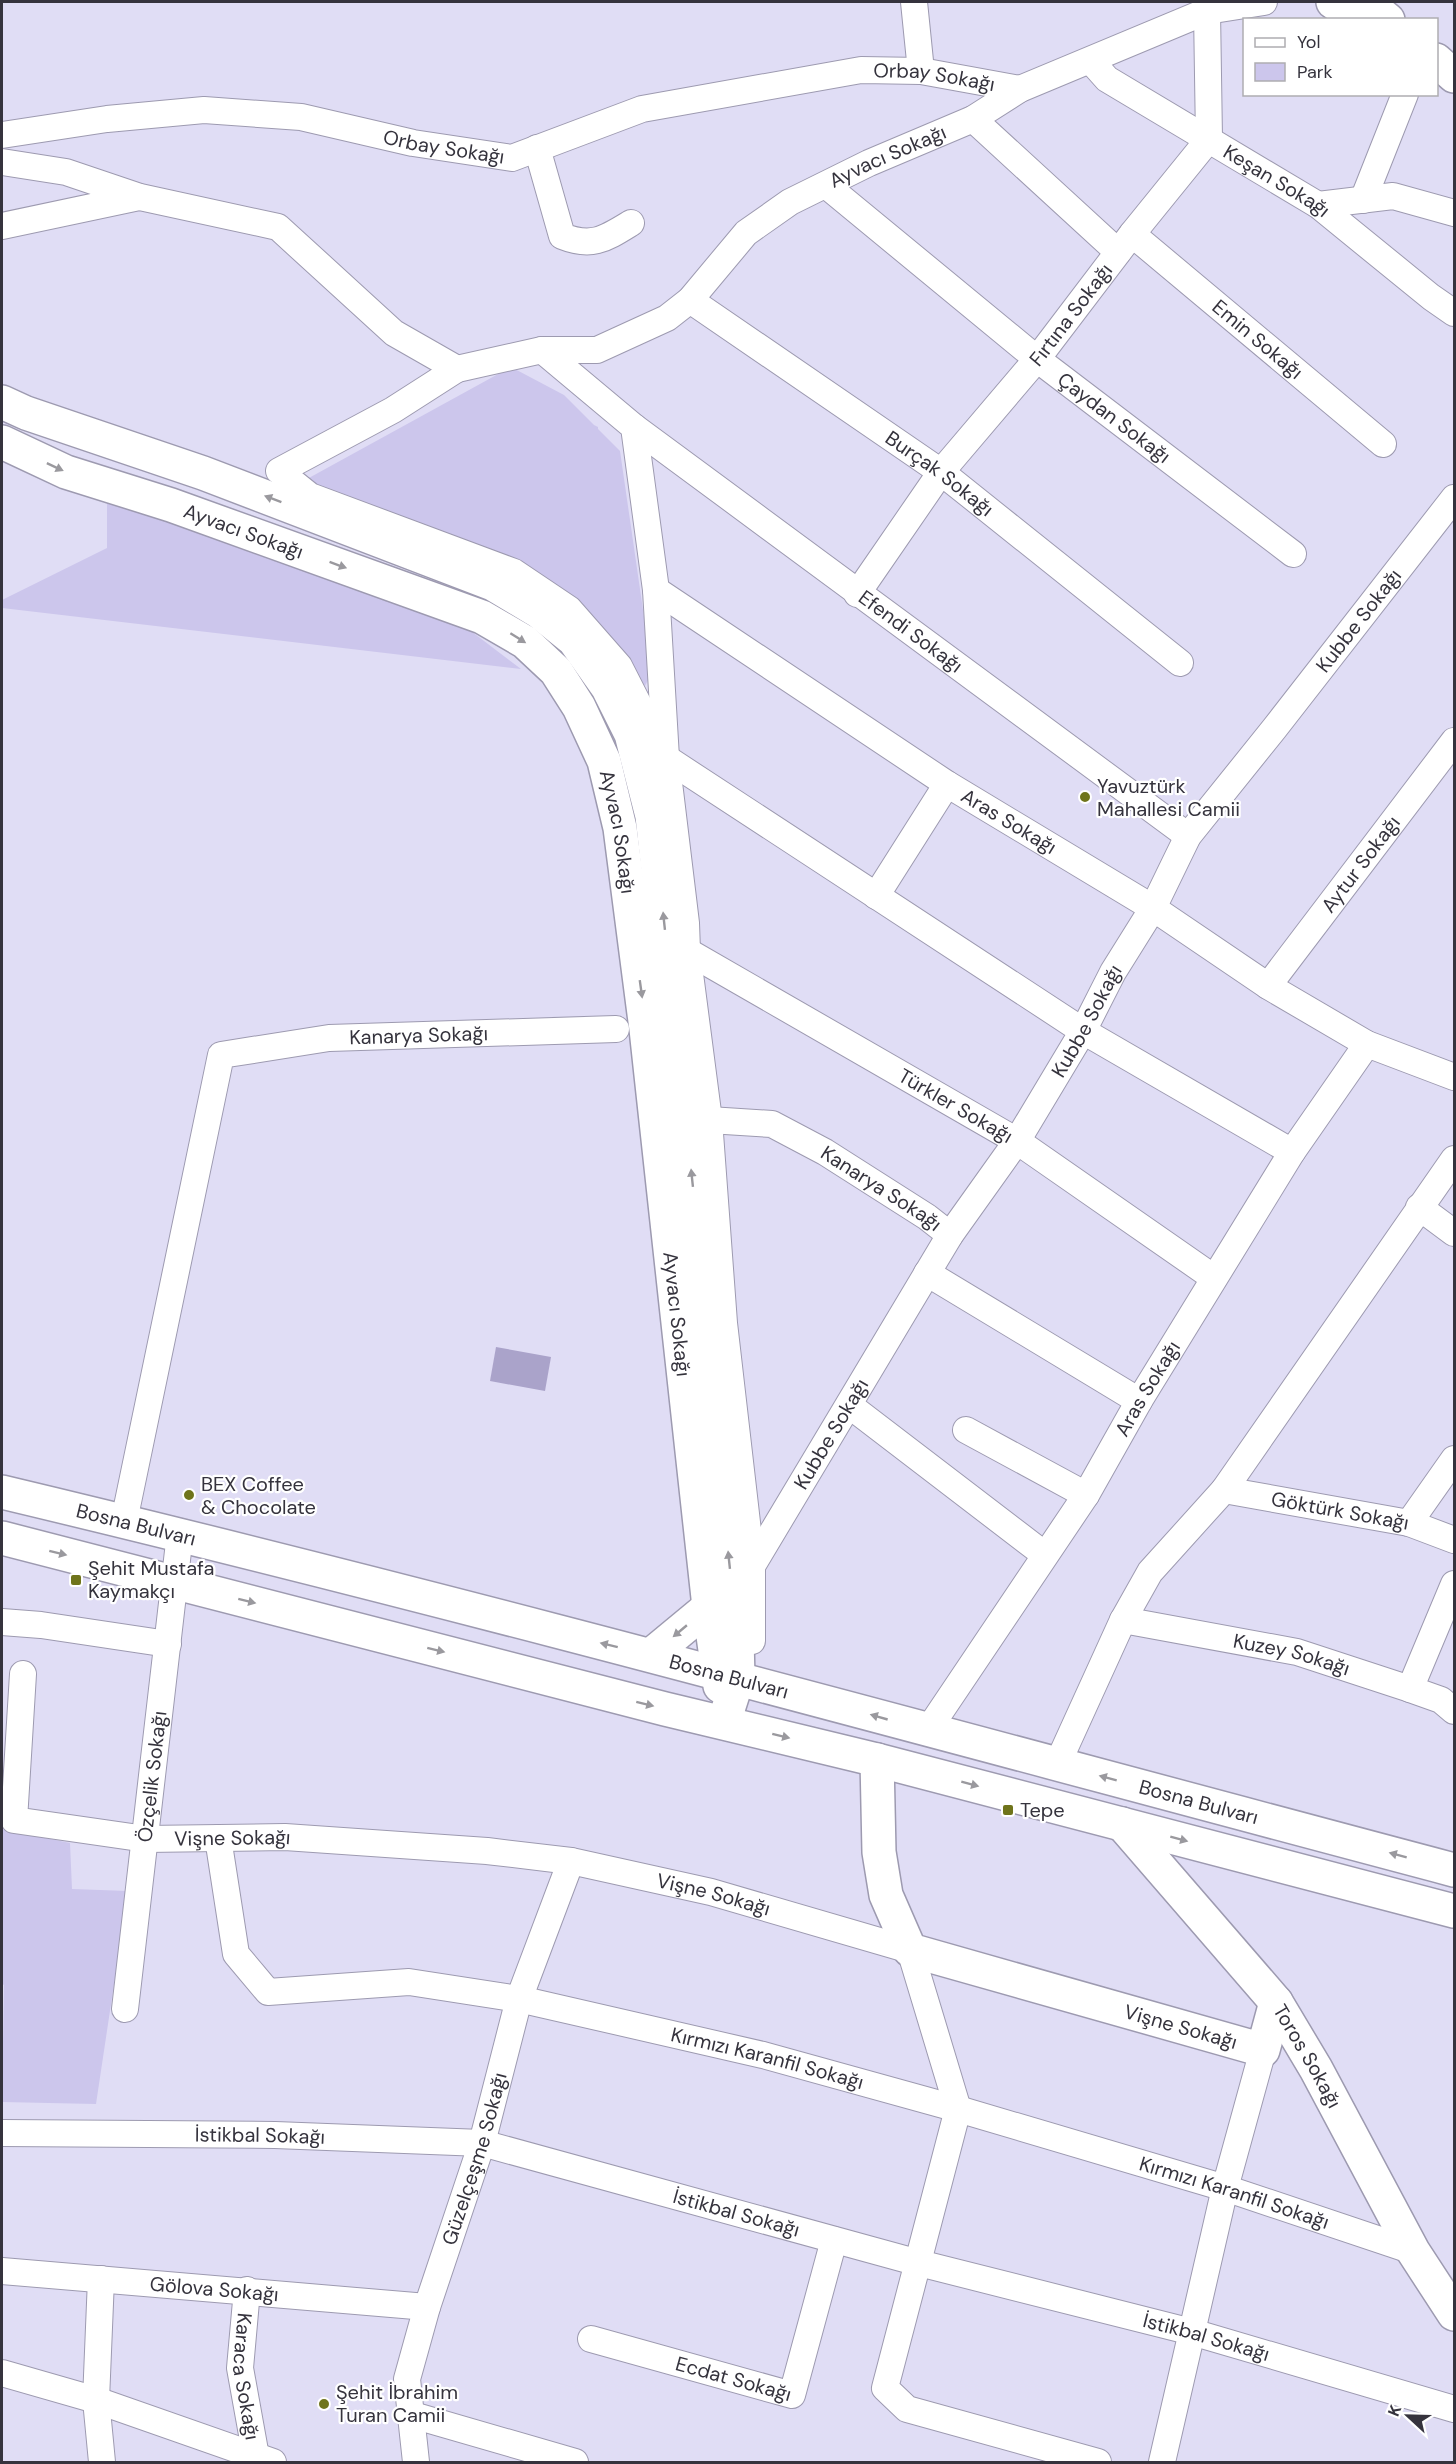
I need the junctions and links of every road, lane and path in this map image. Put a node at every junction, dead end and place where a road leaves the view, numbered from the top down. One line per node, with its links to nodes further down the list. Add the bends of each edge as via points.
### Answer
1 (914, 2): 10 (street)
2 (1264, 2): 5 (street, Ayvacı Sokağı)
3 (1334, 2): 6 (main road)
4 (1366, 2): 7 (main road)
5 (1207, 11): 8 (street, Ayvacı Sokağı); 18 (street)
6 (1356, 18)
7 (1386, 18)
8 (1091, 61): 14 (street, Ayvacı Sokağı); 18 (street, Keşan Sokağı, via 1107,79)
9 (1438, 61): 11 (main road)
10 (921, 71): 14 (street, Orbay Sokağı); 19 (street, Orbay Sokağı, via 861,70 642,109)
11 (1455, 76)
12 (1438, 78): 13 (main road)
13 (1455, 87)
14 (1020, 89): 16 (street, Ayvacı Sokağı)
15 (1404, 96): 23 (street)
16 (973, 119): 21 (street, Ayvacı Sokağı, via 869,163); 28 (street, Emin Sokağı)
17 (2, 135): 19 (street, Orbay Sokağı, via 204,110 301,117 413,144 512,158)
18 (1209, 139): 24 (street, Keşan Sokağı); 28 (street, Fırtına Sokağı)
19 (537, 148): 26 (street, via 562,236 580,243 607,238)
20 (2, 162): 22 (street, via 66,172)
21 (827, 186): 29 (street, Ayvacı Sokağı, via 790,202 746,233); 32 (street, Çaydan Sokağı)
22 (140, 197): 27 (street); 33 (street, via 278,227 394,333)
23 (1363, 200): 24 (street); 25 (street, via 1393,196)
24 (1318, 205): 30 (street, Keşan Sokağı)
25 (1455, 213)
26 (632, 223)
27 (2, 226)
28 (1125, 243): 32 (street, Fırtına Sokağı); 37 (street, Emin Sokağı)
29 (690, 300): 31 (street, Ayvacı Sokağı, via 667,318 597,350); 38 (street, Burçak Sokağı)
30 (1455, 313)
31 (542, 350): 33 (street, Ayvacı Sokağı); 35 (street)
32 (1037, 359): 38 (street, Fırtına Sokağı); 40 (street, Çaydan Sokağı)
33 (457, 369): 45 (street, via 393,410 279,471 310,496 514,572 568,609 619,666)
34 (2, 402): 84 (main road, one-way to 34, via 652,816 631,734 608,688 574,640 538,611 493,584 203,472)
35 (633, 427): 41 (street); 42 (street, Efendi Sokağı)
36 (2, 442): 81 (main road, Ayvacı Sokağı, one-way to 81, via 66,472 171,505 482,617 525,642 556,671 579,707 604,761 620,828 646,1029)
37 (1383, 444)
38 (941, 472): 42 (street, Fırtına Sokağı); 43 (street, Burçak Sokağı)
39 (1455, 498): 47 (street, Kubbe Sokağı)
40 (1293, 554)
41 (656, 590): 45 (street); 46 (street, Aras Sokağı)
42 (857, 594): 47 (street, Efendi Sokağı)
43 (1180, 663)
44 (1455, 741): 51 (street, Aytur Sokağı)
45 (666, 758): 48 (street); 50 (street)
46 (947, 784): 48 (street); 49 (street, Aras Sokağı)
47 (1188, 836): 49 (street, Kubbe Sokağı)
48 (876, 896): 53 (street)
49 (1153, 908): 51 (street, Aras Sokağı); 53 (street, Kubbe Sokağı, via 1113,972)
50 (687, 951): 56 (street); 57 (street, Türkler Sokağı)
51 (1268, 986): 54 (street, Aras Sokağı)
52 (616, 1029): 72 (street, Kanarya Sokağı, via 329,1038 221,1055)
53 (1083, 1031): 57 (street, Kubbe Sokağı); 58 (street)
54 (1367, 1044): 55 (street, Aras Sokağı); 58 (street, Aras Sokağı)
55 (1455, 1077)
56 (709, 1120): 62 (street, Kanarya Sokağı, via 772,1124 825,1152); 78 (street, via 724,1323)
57 (1017, 1141): 62 (street, Kubbe Sokağı); 64 (street, Türkler Sokağı)
58 (1292, 1152): 64 (street, Aras Sokağı)
59 (1455, 1159): 60 (street)
60 (1419, 1208): 61 (street); 69 (street)
61 (1455, 1233)
62 (950, 1235): 63 (street, Kubbe Sokağı)
63 (927, 1274): 65 (street); 66 (street, Kubbe Sokağı)
64 (1214, 1278): 65 (street, Aras Sokağı)
65 (1139, 1401): 71 (street, Aras Sokağı)
66 (849, 1405): 77 (street); 78 (street, Kubbe Sokağı)
67 (966, 1430): 71 (street)
68 (1455, 1459): 73 (street)
69 (1224, 1490): 73 (street, Göktürk Sokağı); 82 (street, via 1150,1572)
70 (2, 1492): 72 (main road, Bosna Bulvarı)
71 (1086, 1495): 77 (street, Aras Sokağı)
72 (124, 1521): 74 (main road, Bosna Bulvarı)
73 (1409, 1523): 76 (street, Göktürk Sokağı)
74 (180, 1534): 79 (street, Özçelik Sokağı); 86 (main road, Bosna Bulvarı, one-way to 74)
75 (2, 1538): 79 (main road, Bosna Bulvarı, one-way to 79)
76 (1455, 1540)
77 (1045, 1555): 92 (street, Aras Sokağı)
78 (752, 1566): 84 (street)
79 (175, 1582): 85 (street, Özçelik Sokağı); 91 (main road, Bosna Bulvarı, one-way to 91)
80 (1455, 1584): 89 (street)
81 (709, 1607): 86 (main road, one-way to 86); 88 (main road, Ayvacı Sokağı)
82 (1123, 1620): 89 (street, Kuzey Sokağı, via 1297,1652); 94 (street)
83 (2, 1622): 85 (street)
84 (745, 1640): 88 (main road)
85 (168, 1644): 97 (street, Özçelik Sokağı)
86 (651, 1655): 88 (main road, Bosna Bulvarı)
87 (23, 1674): 97 (street, Özçelik Sokağı, via 14,1820)
88 (737, 1678): 91 (main road); 92 (main road, Bosna Bulvarı, one-way to 88)
89 (1410, 1689): 90 (street, Kuzey Sokağı, via 1442,1700)
90 (1455, 1711)
91 (724, 1722): 93 (main road, Bosna Bulvarı, one-way to 93)
92 (928, 1730): 94 (main road, Bosna Bulvarı)
93 (877, 1760): 95 (main road, Bosna Bulvarı, one-way to 95); 101 (main road, via 882,1874 886,1895)
94 (1057, 1765): 99 (main road, Bosna Bulvarı, one-way to 94)
95 (1122, 1824): 100 (main road, Bosna Bulvarı, one-way to 100); 103 (main road, Toros Sokağı)
96 (218, 1838): 97 (street, Vişne Sokağı); 98 (street, Vişne Sokağı, via 297,1838); 102 (street, Kırmızı Karanfil Sokağı, via 236,1954 268,1992 409,1982)
97 (146, 1839): 104 (street)
98 (571, 1860): 101 (street, Vişne Sokağı, via 711,1892); 102 (street, Güzelçeşme Sokağı)
99 (1455, 1870)
100 (1455, 1911)
101 (910, 1950): 105 (main road, Vişne Sokağı); 106 (street)
102 (519, 2000): 106 (street, Kırmızı Karanfil Sokağı, via 763,2055); 108 (street, Güzelçeşme Sokağı)
103 (1276, 2002): 105 (main road); 111 (main road, Toros Sokağı)
104 (125, 2009)
105 (1263, 2050): 109 (street)
106 (958, 2109): 109 (street, Kırmızı Karanfil Sokağı); 112 (street)
107 (2, 2133): 108 (street, İstikbal Sokağı, via 275,2135)
108 (482, 2143): 110 (street, İstikbal Sokağı); 116 (street, Güzelçeşme Sokağı)
109 (1225, 2188): 111 (street, Kırmızı Karanfil Sokağı); 118 (street)
110 (834, 2240): 112 (street, İstikbal Sokağı); 119 (street, Ecdat Sokağı, via 792,2395)
111 (1413, 2251): 117 (main road, Toros Sokağı)
112 (918, 2263): 118 (street, İstikbal Sokağı); 128 (street, via 885,2388 907,2409)
113 (2, 2271): 114 (street, Gölova Sokağı)
114 (101, 2279): 115 (street, Gölova Sokağı); 121 (street)
115 (247, 2290): 116 (street, Gölova Sokağı); 124 (street, Karaca Sokağı, via 240,2367)
116 (427, 2307): 123 (street, Güzelçeşme Sokağı, via 407,2379)
117 (1455, 2314)
118 (1192, 2332): 122 (street, İstikbal Sokağı); 129 (street)
119 (591, 2339)
120 (2, 2373): 121 (street)
121 (96, 2400): 124 (street); 125 (street)
122 (1455, 2409)
123 (409, 2414): 126 (street, Güzelçeşme Sokağı); 127 (street)
124 (262, 2461)
125 (102, 2463)
126 (416, 2463)
127 (575, 2463)
128 (1098, 2463)
129 (1162, 2463)

